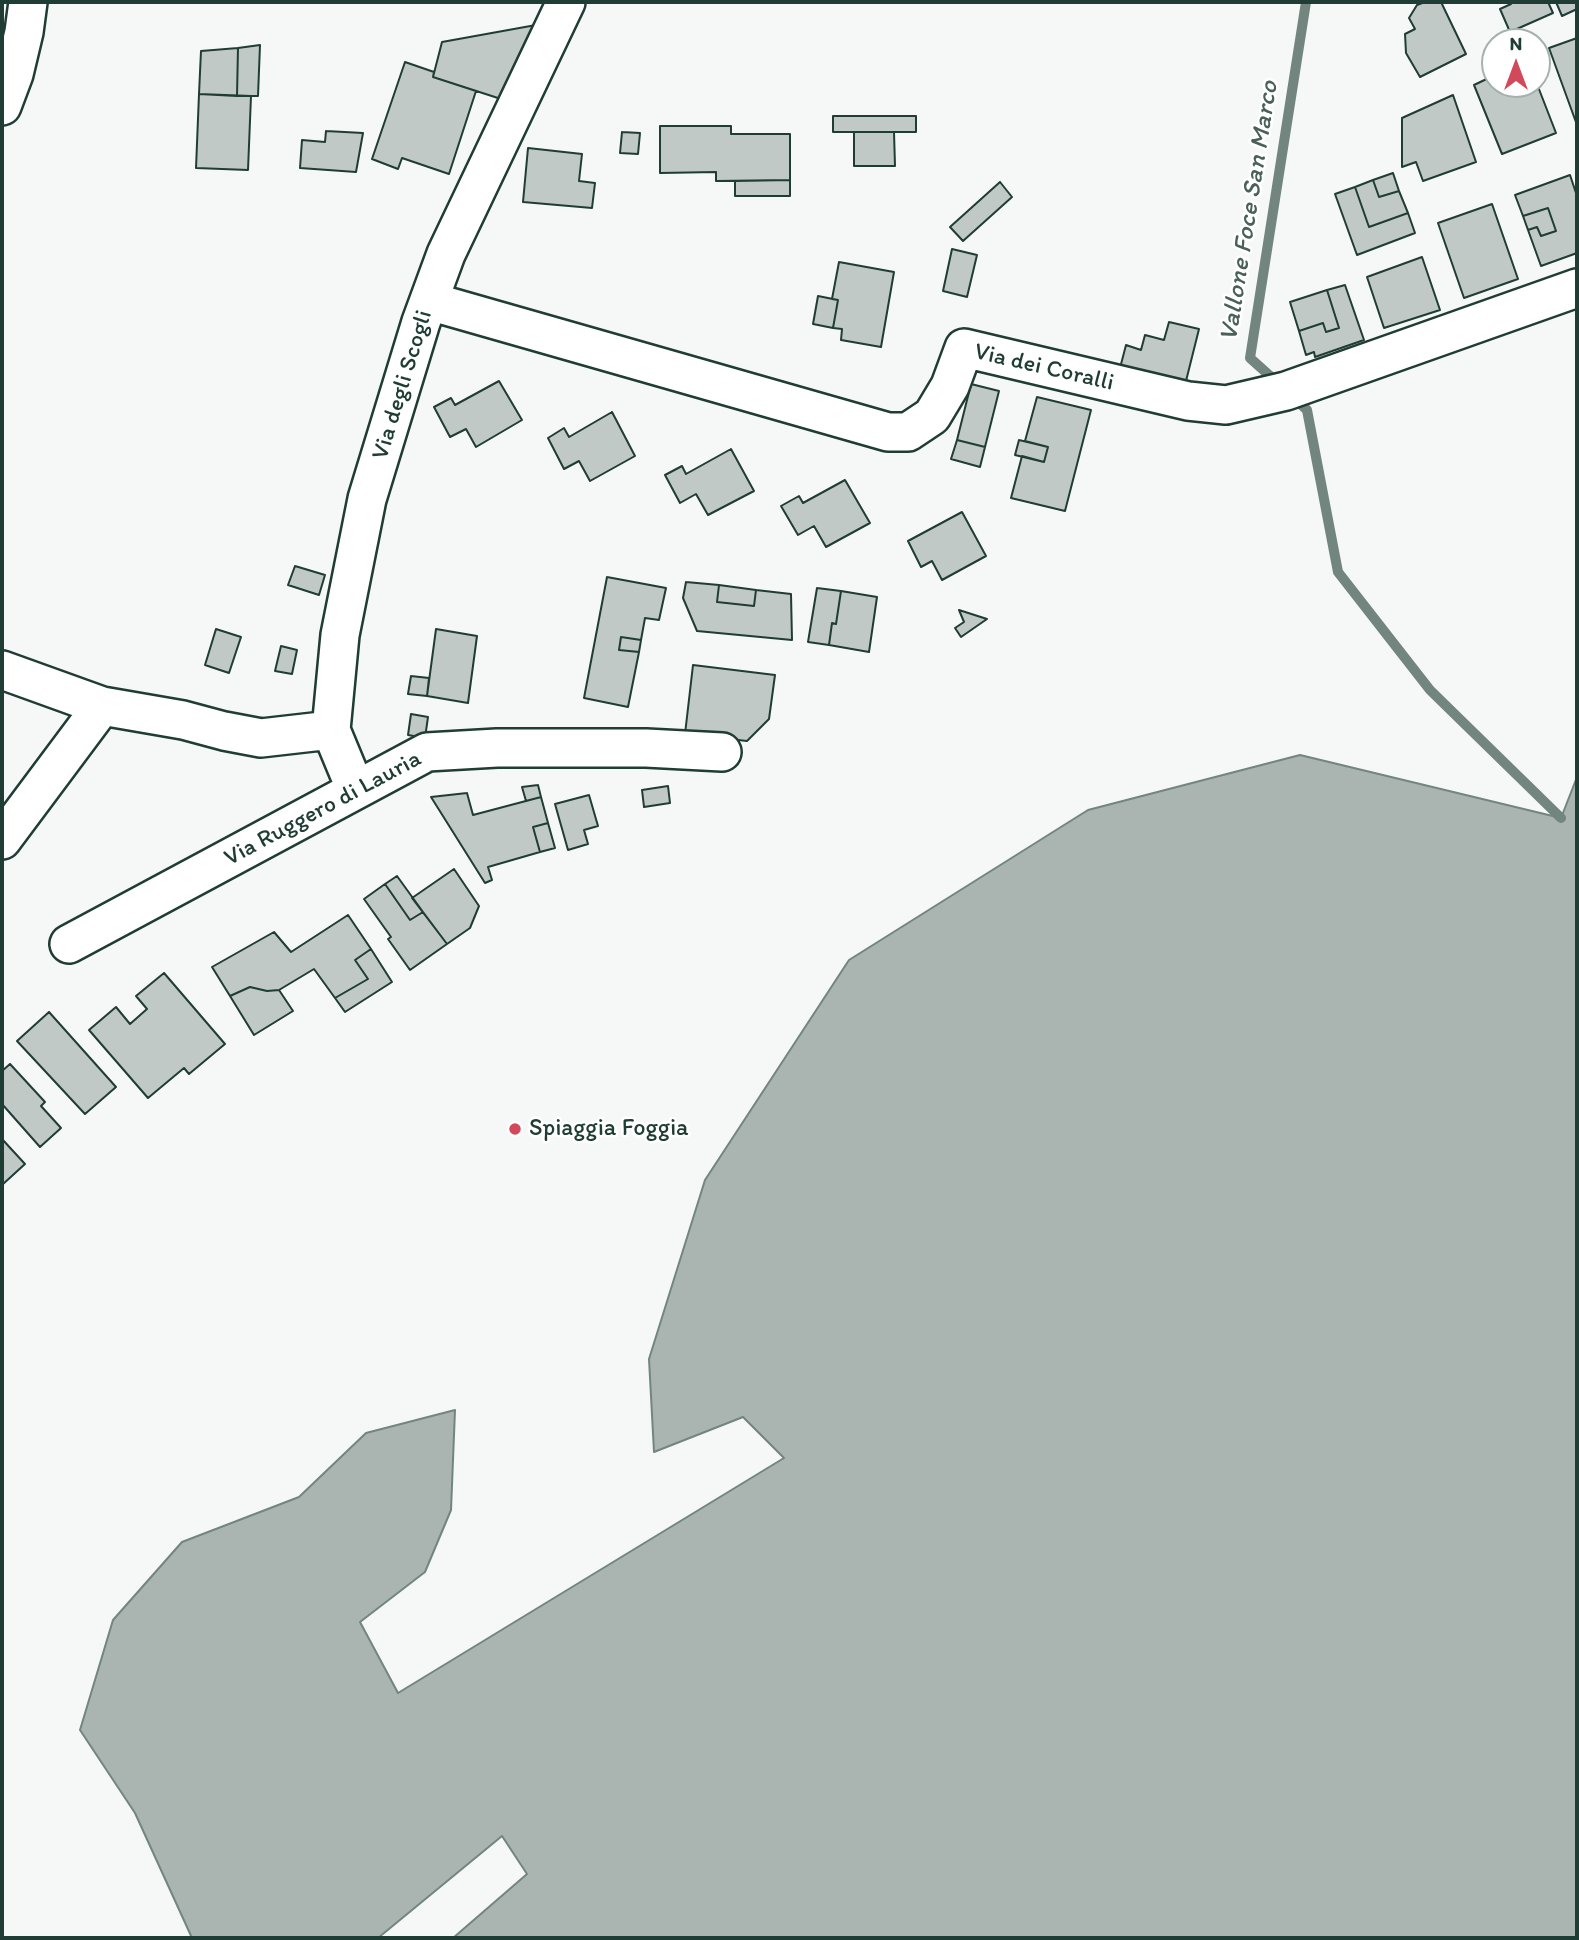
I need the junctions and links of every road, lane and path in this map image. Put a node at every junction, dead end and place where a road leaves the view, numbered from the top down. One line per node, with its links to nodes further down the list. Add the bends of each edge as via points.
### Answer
1 (28, 2): 3 (street, via 14,74)
2 (566, 2): 5 (street, Via degli Scogli, via 446,254)
3 (2, 106)
4 (1577, 288): 5 (street, Via dei Coralli, via 1286,391 1226,405 1188,401 964,348 950,386 932,416 908,432 888,432)
5 (429, 301): 8 (street, Via degli Scogli, via 367,499 340,635)
6 (2, 670): 7 (street)
7 (102, 706): 8 (street, via 261,737); 11 (street)
8 (331, 730): 10 (street, Via degli Scogli)
9 (722, 752): 10 (street, Via Ruggero di Lauria, via 497,748 426,752)
10 (355, 788): 12 (street, Via Ruggero di Lauria)
11 (2, 840)
12 (69, 944)

